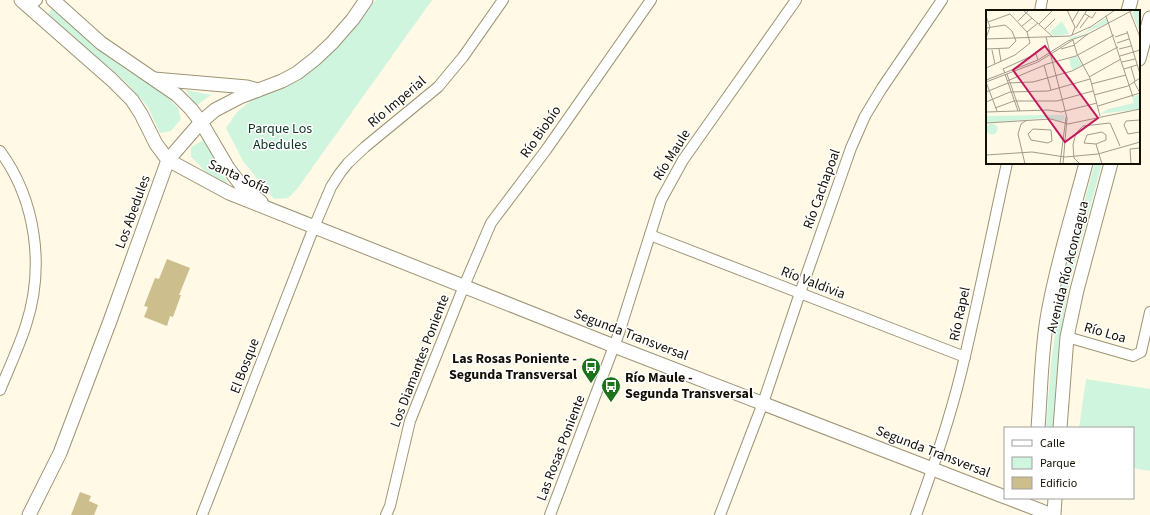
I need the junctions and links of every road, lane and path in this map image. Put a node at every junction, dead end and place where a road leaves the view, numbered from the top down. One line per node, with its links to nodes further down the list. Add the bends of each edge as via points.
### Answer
1 (53, 0): 14 (street, Santa Sofía, via 101,43)
2 (366, 0): 15 (street, Los Abedules, via 353,19 315,59 297,73)
3 (503, 0): 23 (street, Río Imperial, via 464,57 438,86 348,163 331,187)
4 (651, 0): 25 (street, Río Biobío, via 546,150 491,223)
5 (796, 0): 24 (street, Río Maule, via 683,160 661,200)
6 (942, 0): 26 (street, Río Cachapoal, via 865,116 851,148)
7 (1042, 0): 10 (street)
8 (1130, 0): 11 (street)
9 (29, 2): 18 (street, Santa Sofía, via 132,100 142,114 156,144)
10 (1040, 10)
11 (1128, 10)
12 (1150, 18): 13 (street)
13 (1140, 55)
14 (154, 79): 15 (street); 16 (street, Santa Sofía, via 177,95)
15 (258, 90): 16 (street, Los Abedules, via 215,110)
16 (201, 122): 18 (street, Los Abedules); 22 (street, Santa Sofía, via 241,185)
17 (0, 151): 31 (street, via 14,174 28,211 34,236 36,268 26,325)
18 (168, 160): 22 (street, Santa Sofía, via 229,193); 40 (street, Los Abedules, via 60,453)
19 (1007, 164): 30 (street, Río Rapel)
20 (1086, 164): 33 (street, Avenida Río Aconcagua, via 1048,315)
21 (1111, 164): 28 (street, Avenida Río Aconcagua)
22 (268, 208): 23 (street, Segunda Transversal)
23 (314, 226): 25 (street, Segunda Transversal); 41 (street, El Bosque)
24 (650, 235): 26 (street, Río Valdivia); 29 (street, Río Maule)
25 (464, 286): 29 (street, Segunda Transversal); 42 (street, Los Diamantes Poniente, via 410,421)
26 (800, 293): 30 (street, Río Valdivia); 32 (street, Río Cachapoal)
27 (1150, 312): 28 (street, Río Loa, via 1141,352 1133,356)
28 (1067, 337): 34 (street, Avenida Río Aconcagua)
29 (614, 346): 32 (street, Segunda Transversal); 43 (street, Las Rosas Poniente)
30 (965, 357): 35 (street, Río Rapel)
31 (0, 390)
32 (763, 403): 35 (street, Segunda Transversal); 44 (street, Río Cachapoal)
33 (1038, 427)
34 (1060, 427)
35 (933, 469): 36 (street, Segunda Transversal); 45 (street, Río Rapel)
36 (1004, 497)
37 (1009, 499): 39 (street, Segunda Transversal)
38 (1055, 499): 46 (street)
39 (1033, 507): 46 (street, Segunda Transversal)
40 (29, 515)
41 (202, 515)
42 (386, 515)
43 (550, 515)
44 (720, 515)
45 (916, 515)
46 (1053, 515)

